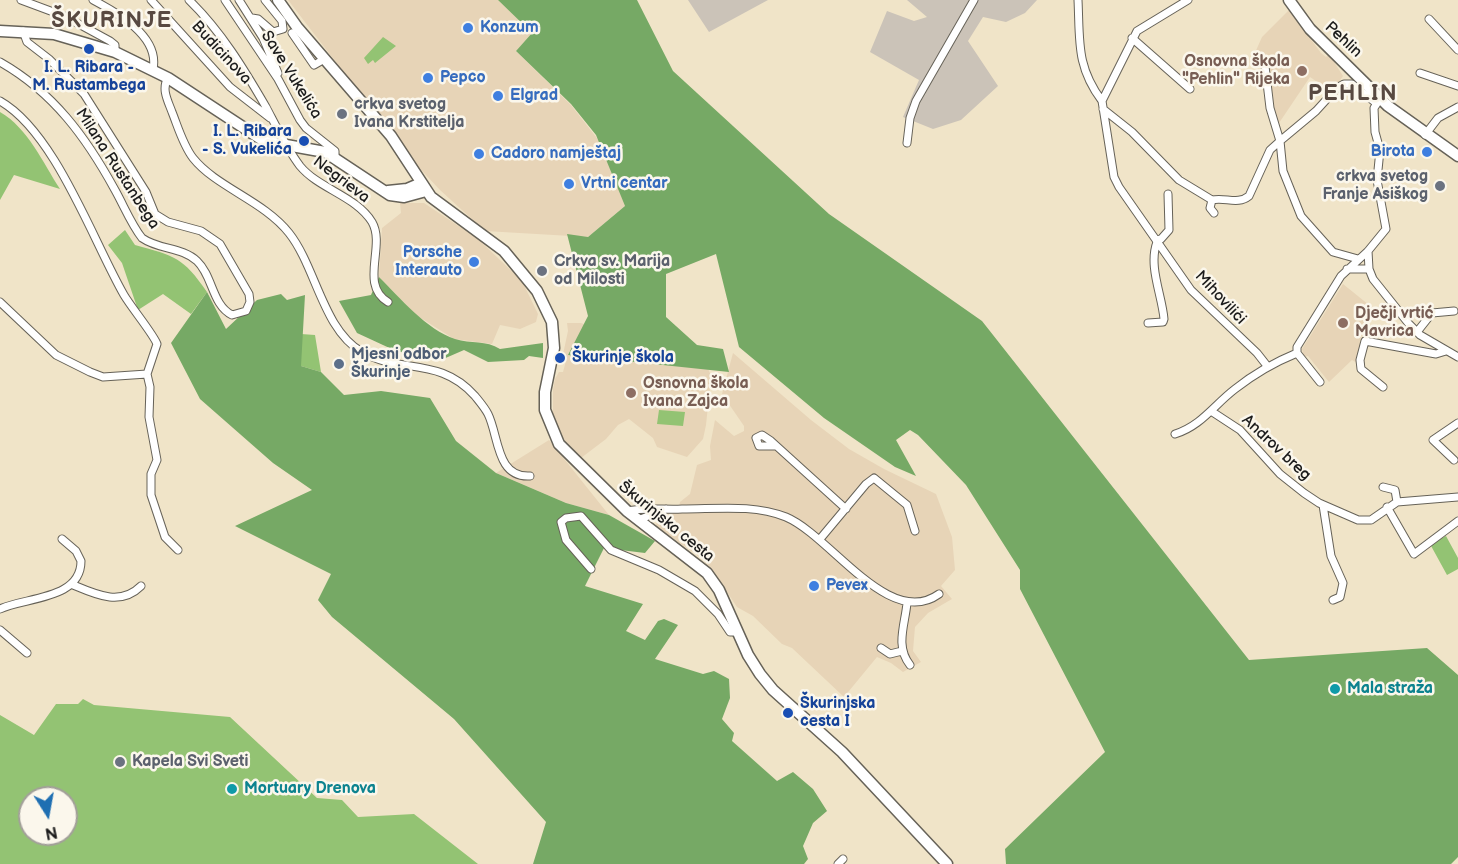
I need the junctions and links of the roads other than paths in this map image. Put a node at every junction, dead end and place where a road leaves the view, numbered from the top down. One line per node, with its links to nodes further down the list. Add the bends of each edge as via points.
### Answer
1 (21, 0): 20 (street, via 64,16 110,41)
2 (93, 0): 24 (street, via 136,27 151,54)
3 (151, 0): 34 (street, Budicinova, via 230,87)
4 (189, 0): 34 (street, via 228,46)
5 (225, 0): 27 (street, Save Vukelića)
6 (240, 0): 13 (street)
7 (265, 0): 13 (street, via 282,21 283,29 273,32)
8 (278, 0): 41 (street, Škurinjska cesta, via 391,136)
9 (974, 0): 37 (street, via 916,101)
10 (1078, 0): 32 (street, Mihovilići, via 1079,56)
11 (1188, 0): 18 (street, via 1148,23)
12 (1289, 0): 31 (street, Pehlin, via 1310,29)
13 (252, 18): 27 (street)
14 (1429, 19): 19 (street)
15 (0, 31): 16 (street)
16 (23, 31): 20 (street, via 69,37); 22 (street, Milana Rustanbega, via 27,42 84,94 159,218 201,231 220,244 249,294 246,311 232,315 225,311 204,270 188,255 142,238 63,110 25,75)
17 (292, 33): 21 (street, via 304,45 314,65)
18 (1132, 38): 29 (street); 32 (street)
19 (1458, 50)
20 (115, 52): 24 (street)
21 (321, 61)
22 (0, 62)
23 (1264, 66): 36 (street)
24 (153, 69): 26 (street)
25 (1421, 75): 28 (street)
26 (168, 78): 38 (street, via 264,141); 70 (street, via 165,91 191,156 283,226 305,257 333,319 349,342 363,353 428,367 455,379 474,394 488,415 500,457 508,468 515,474)
27 (278, 79): 40 (street, Save Vukelića, via 300,120 335,151)
28 (1458, 88)
29 (1190, 89)
30 (0, 101): 62 (street, via 22,118 48,153 123,292 157,344)
31 (1378, 101): 35 (street, Pehlin); 36 (street, via 1352,84 1341,85); 49 (street, via 1377,180 1386,229)
32 (1103, 105): 46 (street, Mihovilići, via 1179,180); 48 (street, Mihovilići, via 1114,177)
33 (1458, 107): 35 (street, via 1438,118)
34 (273, 121): 38 (street)
35 (1425, 135): 39 (street, Pehlin)
36 (1280, 141): 46 (street, via 1270,150 1249,196 1237,202 1226,197); 50 (street, via 1283,171 1301,216 1333,252)
37 (907, 143)
38 (289, 146): 40 (street, via 316,149); 54 (street, Negrieva, via 305,170 358,207 372,223 373,278 379,296)
39 (1458, 156)
40 (335, 158): 43 (street)
41 (406, 162): 42 (street, Škurinjska cesta); 44 (street)
42 (423, 187): 43 (street, via 396,197); 44 (street); 78 (street, Škurinjska cesta, via 456,218 504,251 546,305 553,326 554,348 545,392 550,428 571,458)
43 (381, 189): 44 (street)
44 (403, 190)
45 (1168, 194): 48 (street, via 1169,230)
46 (1212, 200): 47 (street, via 1210,208)
47 (1214, 213)
48 (1156, 241): 56 (street, via 1154,255 1164,319); 61 (street, Mihovilići, via 1191,290)
49 (1368, 251): 50 (street); 52 (street)
50 (1358, 259): 51 (street)
51 (1347, 269): 52 (street); 59 (street, via 1297,347)
52 (1369, 269): 57 (street)
53 (0, 302): 62 (street, via 56,355 90,372 103,377)
54 (388, 302)
55 (1454, 311): 57 (street, via 1432,313)
56 (1148, 323)
57 (1417, 332): 58 (street)
58 (1446, 351): 60 (street); 64 (street, via 1436,354 1365,341 1361,369)
59 (1297, 353): 61 (street); 63 (street)
60 (1458, 357)
61 (1268, 367): 65 (street)
62 (147, 374): 86 (street, via 149,417 158,460 151,474 151,495 165,537)
63 (1320, 382)
64 (1383, 387)
65 (1211, 411): 67 (street); 74 (street, Androv breg, via 1240,430 1280,474)
66 (1458, 423): 69 (street, via 1433,440)
67 (1175, 434)
68 (775, 446): 76 (street)
69 (1454, 460)
70 (530, 476)
71 (1383, 487): 73 (street, via 1395,490)
72 (1458, 497): 73 (street, Androv breg)
73 (1397, 502): 75 (street, Androv breg)
74 (1323, 505): 75 (street, Androv breg, via 1366,521); 91 (street, via 1331,556 1344,591)
75 (1387, 507): 81 (street, via 1414,554)
76 (846, 509): 83 (street, via 874,478 907,505); 85 (street)
77 (666, 510): 78 (street); 79 (street); 85 (street, via 766,511 796,522)
78 (627, 511): 80 (street, Škurinjska cesta)
79 (655, 516): 80 (street); 82 (street)
80 (638, 520): 82 (street, Škurinjska cesta)
81 (1458, 521)
82 (654, 531): 95 (street, Škurinjska cesta, via 707,573)
83 (915, 531)
84 (62, 539): 88 (street, via 81,561)
85 (820, 539): 92 (street, via 881,591)
86 (178, 550)
87 (591, 569): 95 (street, via 566,540 561,526 566,518 581,516 611,550 659,570 695,591 730,633)
88 (71, 584): 89 (street, via 115,598 133,594); 93 (street, via 46,597)
89 (141, 586)
90 (939, 594): 92 (street, via 925,602)
91 (1333, 600)
92 (907, 603): 97 (street)
93 (0, 609)
94 (0, 630): 98 (street)
95 (737, 632): 100 (street, Škurinjska cesta, via 753,665 773,690 842,752)
96 (881, 648): 97 (street, via 890,654)
97 (902, 651): 99 (street)
98 (27, 653)
99 (910, 665)
100 (947, 864)

